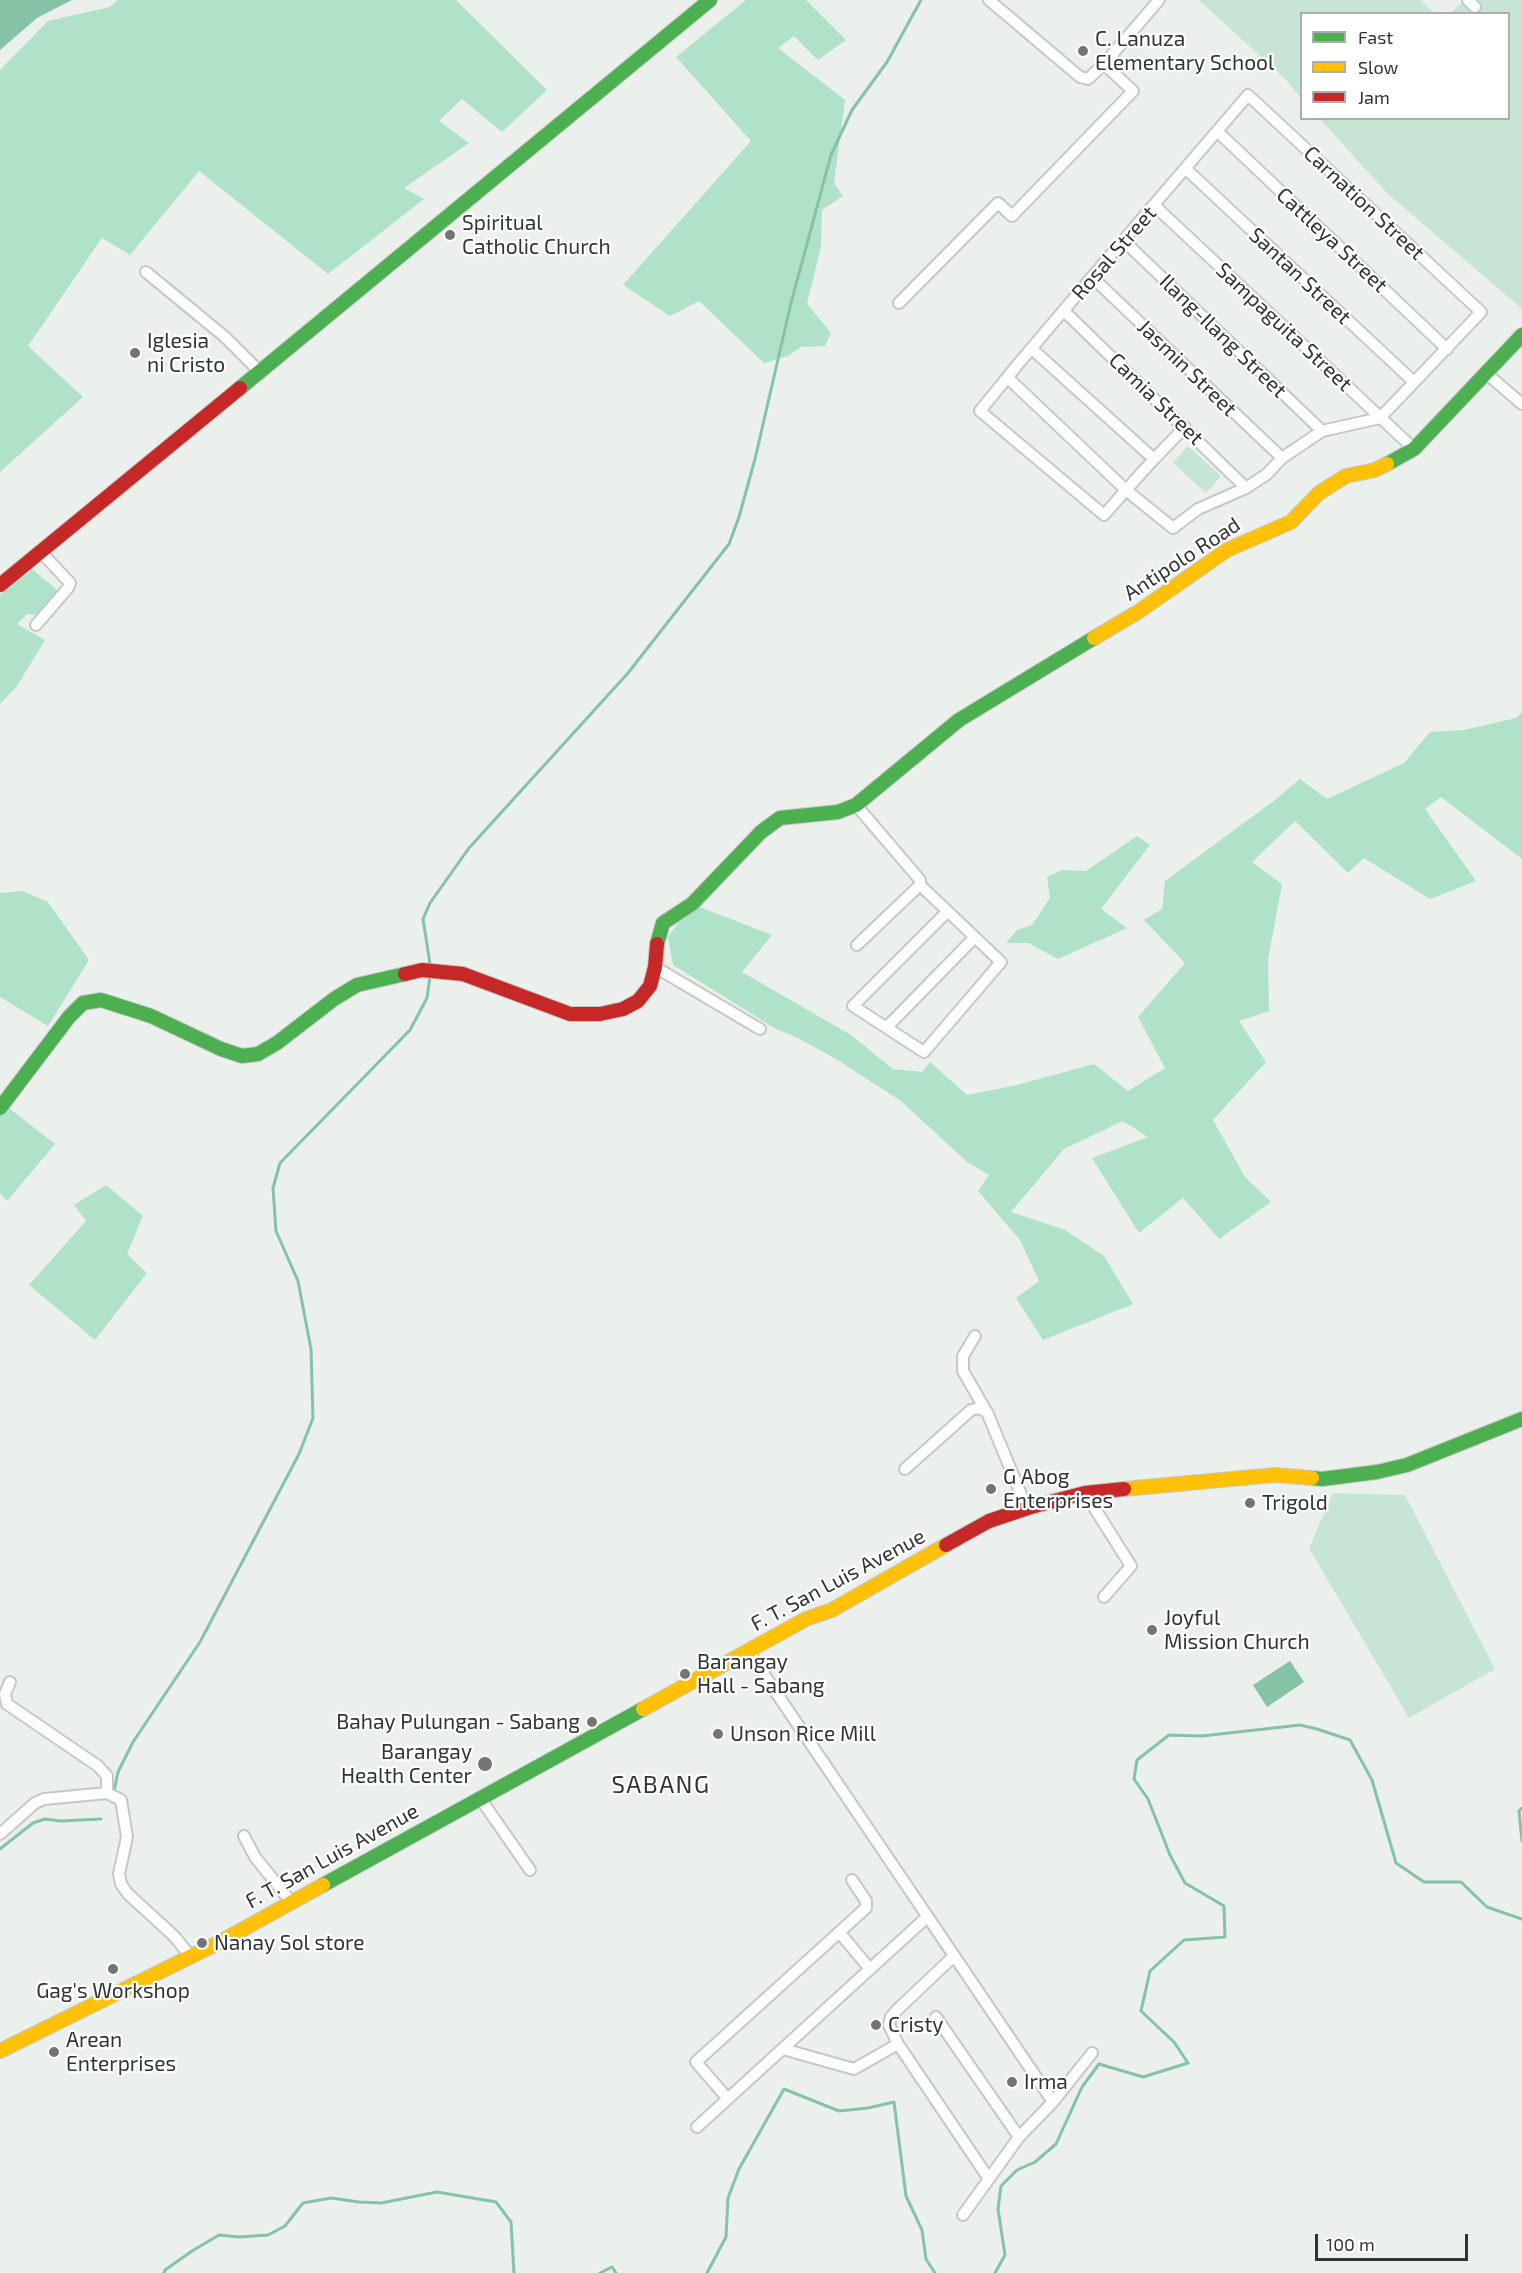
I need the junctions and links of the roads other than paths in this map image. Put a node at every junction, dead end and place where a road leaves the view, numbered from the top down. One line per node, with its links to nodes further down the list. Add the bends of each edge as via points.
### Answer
1 (710, 0): 17 (street)
2 (989, 0): 4 (street, via 1080,77 1088,79)
3 (1159, 0): 4 (street)
4 (1104, 64): 12 (street, via 1133,91 1012,216 998,203)
5 (1248, 94): 6 (street, Rosal Street); 16 (street, Carnation Street, via 1480,312)
6 (1217, 131): 7 (street, Rosal Street); 16 (street, Cattleya Street)
7 (1186, 169): 8 (street, Rosal Street); 20 (street, Santan Street)
8 (1155, 206): 9 (street, Rosal Street); 22 (street, Sampaguita Street)
9 (1124, 241): 11 (street, Rosal Street); 24 (street, Ilang-Ilang Street)
10 (146, 272): 17 (street, via 225,337)
11 (1092, 277): 13 (street, Rosal Street); 26 (street, Jasmin Street)
12 (899, 303)
13 (1064, 311): 15 (street, Rosal Street); 23 (street, Camia Street)
14 (1522, 335): 18 (street, Antipolo Road)
15 (1032, 349): 19 (street, Rosal Street); 27 (street)
16 (1447, 349): 20 (street)
17 (259, 371): 30 (street)
18 (1487, 374): 21 (street); 25 (street, Antipolo Road)
19 (1008, 378): 29 (street); 29 (street, Rosal Street, via 980,411 1104,515)
20 (1414, 382): 22 (street)
21 (1522, 404)
22 (1380, 418): 24 (street); 25 (street, Sampaguita Street)
23 (1185, 427): 27 (street); 28 (street, Camia Street)
24 (1322, 431): 26 (street)
25 (1414, 449): 33 (street, Antipolo Road, via 1375,470 1346,476 1319,493 1291,522 1227,550 1138,612 959,720)
26 (1282, 458): 28 (street)
27 (1154, 459): 29 (street)
28 (1246, 488): 29 (street, via 1198,509 1173,528)
29 (1126, 490)
30 (42, 552): 31 (street); 32 (street, via 70,583)
31 (0, 585)
32 (36, 625)
33 (856, 805): 34 (street, via 920,880); 38 (street, via 838,812 780,818 761,832 692,904 663,923)
34 (920, 885): 35 (street); 37 (street)
35 (946, 912): 36 (street); 39 (street, via 853,1006)
36 (974, 938): 39 (street); 39 (street, via 1001,962 924,1052)
37 (857, 945)
38 (655, 967): 40 (street); 41 (street, via 650,986 638,1001 600,1014 570,1014 463,974 422,970 357,985 277,1043 258,1054 242,1056 141,1013 101,1000 83,1003)
39 (887, 1027)
40 (760, 1029)
41 (0, 1108)
42 (975, 1336): 43 (street, via 963,1356 963,1371)
43 (987, 1412): 45 (street, via 971,1410); 47 (street)
44 (1522, 1419): 46 (street, F. T. San Luis Avenue, via 1407,1465 1377,1472 1322,1479 1275,1475)
45 (905, 1469)
46 (1084, 1493): 47 (street, F. T. San Luis Avenue); 48 (street, via 1131,1566)
47 (1027, 1509): 49 (street, F. T. San Luis Avenue, via 989,1521 832,1610 806,1619)
48 (1104, 1597)
49 (748, 1652): 52 (street, F. T. San Luis Avenue); 58 (street)
50 (10, 1682): 51 (street, via 5,1694 7,1704 98,1766 107,1776)
51 (107, 1793): 53 (street, via 44,1799); 61 (street, via 121,1800 128,1837 119,1874 121,1884)
52 (480, 1798): 55 (street); 57 (street, F. T. San Luis Avenue)
53 (0, 1834)
54 (244, 1836): 57 (street, via 255,1857)
55 (530, 1870)
56 (852, 1880): 59 (street, via 867,1901 866,1908)
57 (292, 1903): 61 (street, F. T. San Luis Avenue)
58 (927, 1917): 60 (street); 62 (street)
59 (839, 1932): 62 (street); 68 (street, via 696,2062)
60 (954, 1956): 64 (street, via 891,2016 889,2025); 69 (street)
61 (191, 1957): 66 (street, F. T. San Luis Avenue)
62 (870, 1969): 65 (street)
63 (936, 2016): 71 (street)
64 (898, 2044): 65 (street, via 854,2069); 72 (street)
65 (783, 2049): 68 (street)
66 (0, 2051)
67 (1092, 2053): 69 (street)
68 (728, 2099): 70 (street)
69 (1053, 2102): 71 (street)
70 (697, 2127)
71 (1019, 2137): 72 (street)
72 (989, 2178): 73 (street)
73 (963, 2215)

